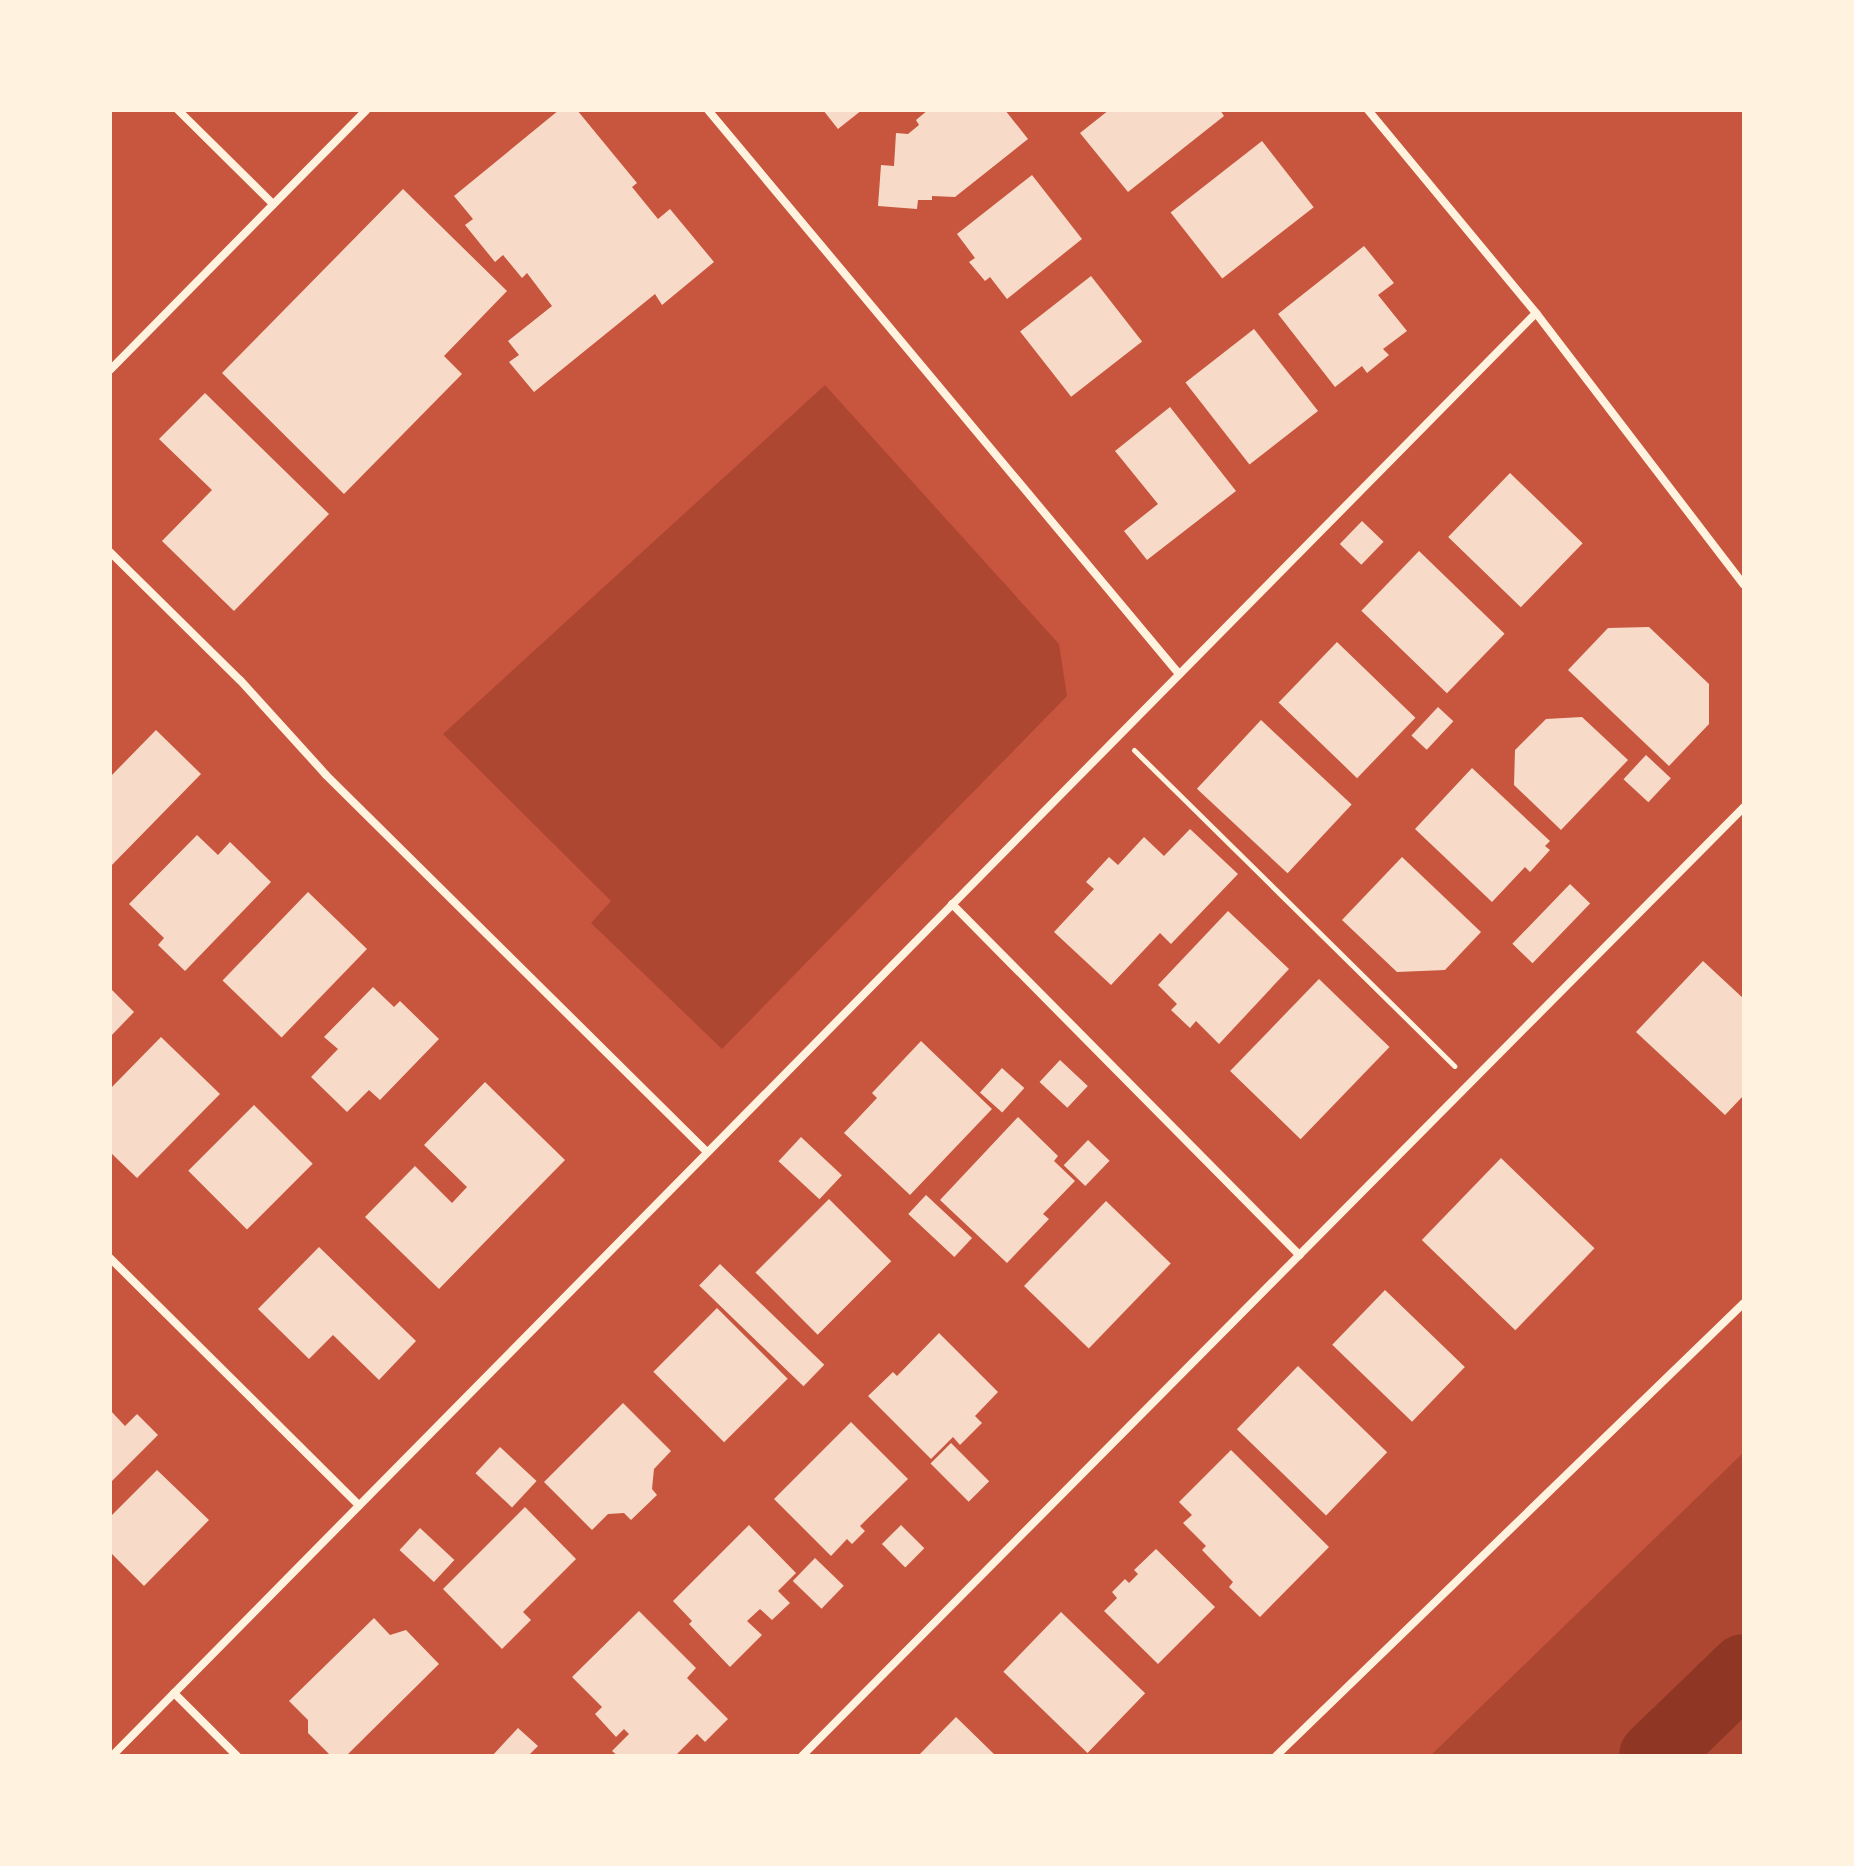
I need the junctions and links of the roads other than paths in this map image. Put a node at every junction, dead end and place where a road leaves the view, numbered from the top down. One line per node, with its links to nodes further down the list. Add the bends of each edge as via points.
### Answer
1 (178, 110): 5 (street)
2 (366, 110): 5 (street)
3 (708, 110): 10 (street)
4 (1368, 110): 6 (street)
5 (273, 204): 7 (street)
6 (1536, 313): 9 (street); 10 (street)
7 (110, 370)
8 (110, 552): 13 (street, via 240,680 326,775)
9 (1744, 585)
10 (1179, 674): 12 (street)
11 (1744, 807): 14 (street)
12 (952, 904): 13 (street); 14 (street)
13 (707, 1152): 17 (street)
14 (1299, 1255): 21 (street)
15 (110, 1258): 17 (street)
16 (1744, 1303): 22 (street)
17 (359, 1505): 18 (street)
18 (174, 1693): 19 (street); 20 (street)
19 (112, 1756)
20 (237, 1756)
21 (802, 1756)
22 (1276, 1756)

